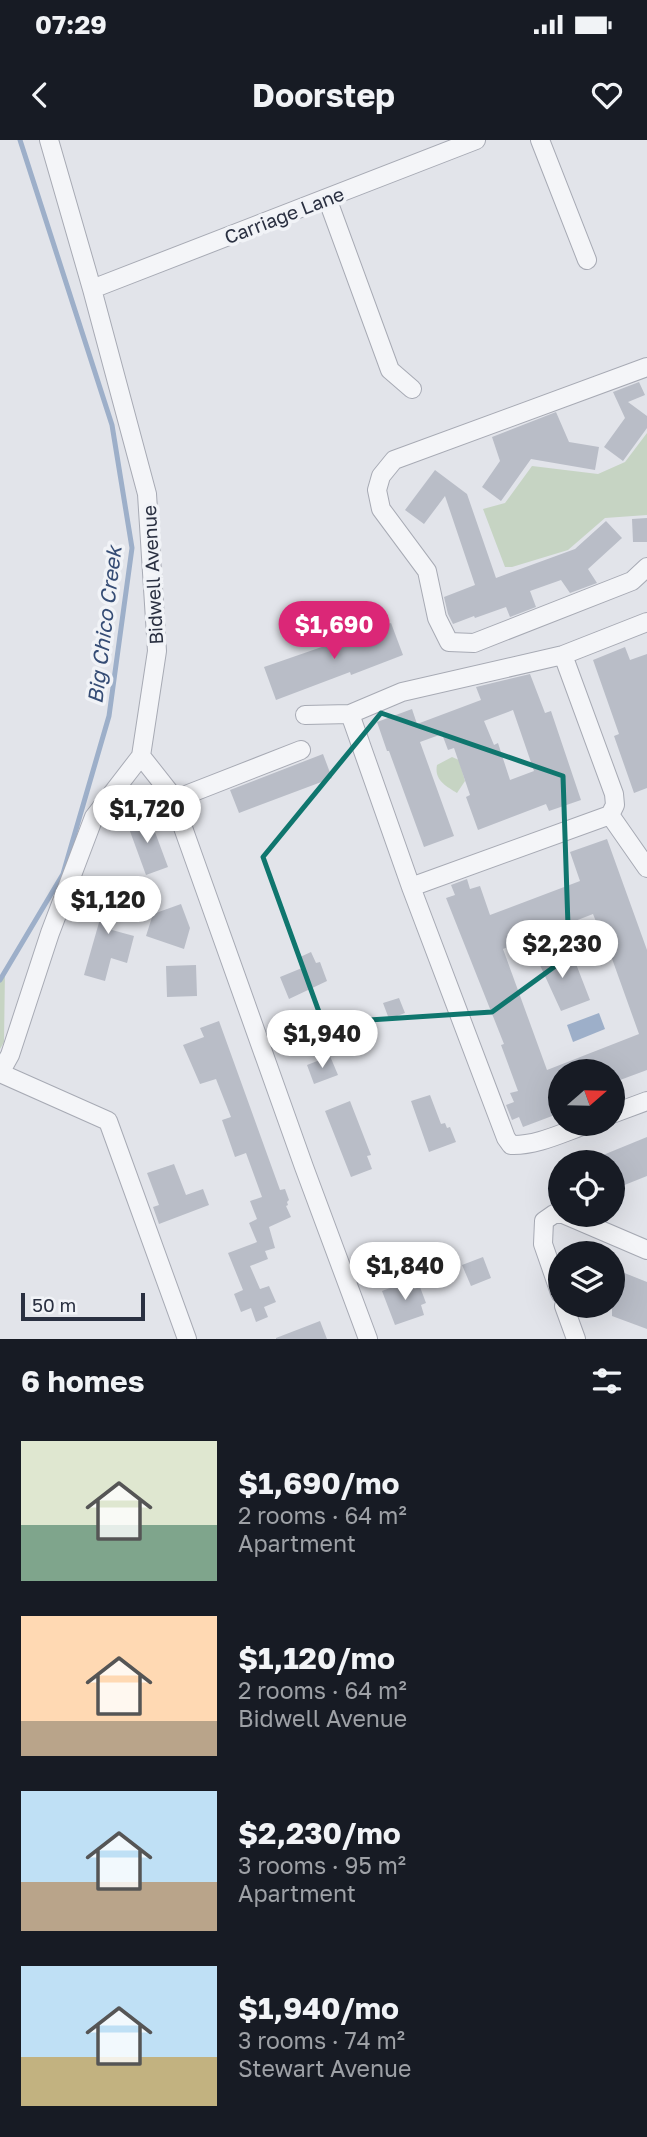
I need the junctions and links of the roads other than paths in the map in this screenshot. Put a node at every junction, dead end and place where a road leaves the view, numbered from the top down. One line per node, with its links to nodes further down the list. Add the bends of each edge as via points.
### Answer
1 (476, 140): 4 (street, Carriage Lane)
2 (540, 140): 5 (street)
3 (55, 142): 6 (street, Bidwell Avenue)
4 (327, 198): 6 (street, Carriage Lane); 8 (street, via 390,370)
5 (587, 260)
6 (92, 289): 15 (street, Bidwell Avenue, via 147,494 157,651)
7 (647, 367): 9 (street, via 394,460 377,490 381,509 428,570 437,618 449,642 474,643 632,581)
8 (412, 389)
9 (647, 567)
10 (647, 621): 11 (street)
11 (563, 655): 12 (street, via 402,692); 17 (street, via 614,794)
12 (350, 714): 13 (street); 19 (street)
13 (305, 715)
14 (301, 750): 16 (street)
15 (141, 756): 16 (street); 20 (street, Bidwell Avenue, via 94,817)
16 (173, 800): 30 (street)
17 (610, 815): 18 (street); 19 (street)
18 (647, 869)
19 (411, 887): 23 (street, via 506,1138 511,1145 519,1145)
20 (0, 1073): 29 (street, via 108,1121)
21 (647, 1101): 22 (street)
22 (625, 1109)
23 (554, 1136)
24 (548, 1218): 27 (street, via 543,1244)
25 (593, 1227): 26 (street)
26 (647, 1250)
27 (548, 1258)
28 (568, 1318): 31 (street)
29 (187, 1339)
30 (368, 1339)
31 (576, 1339)

